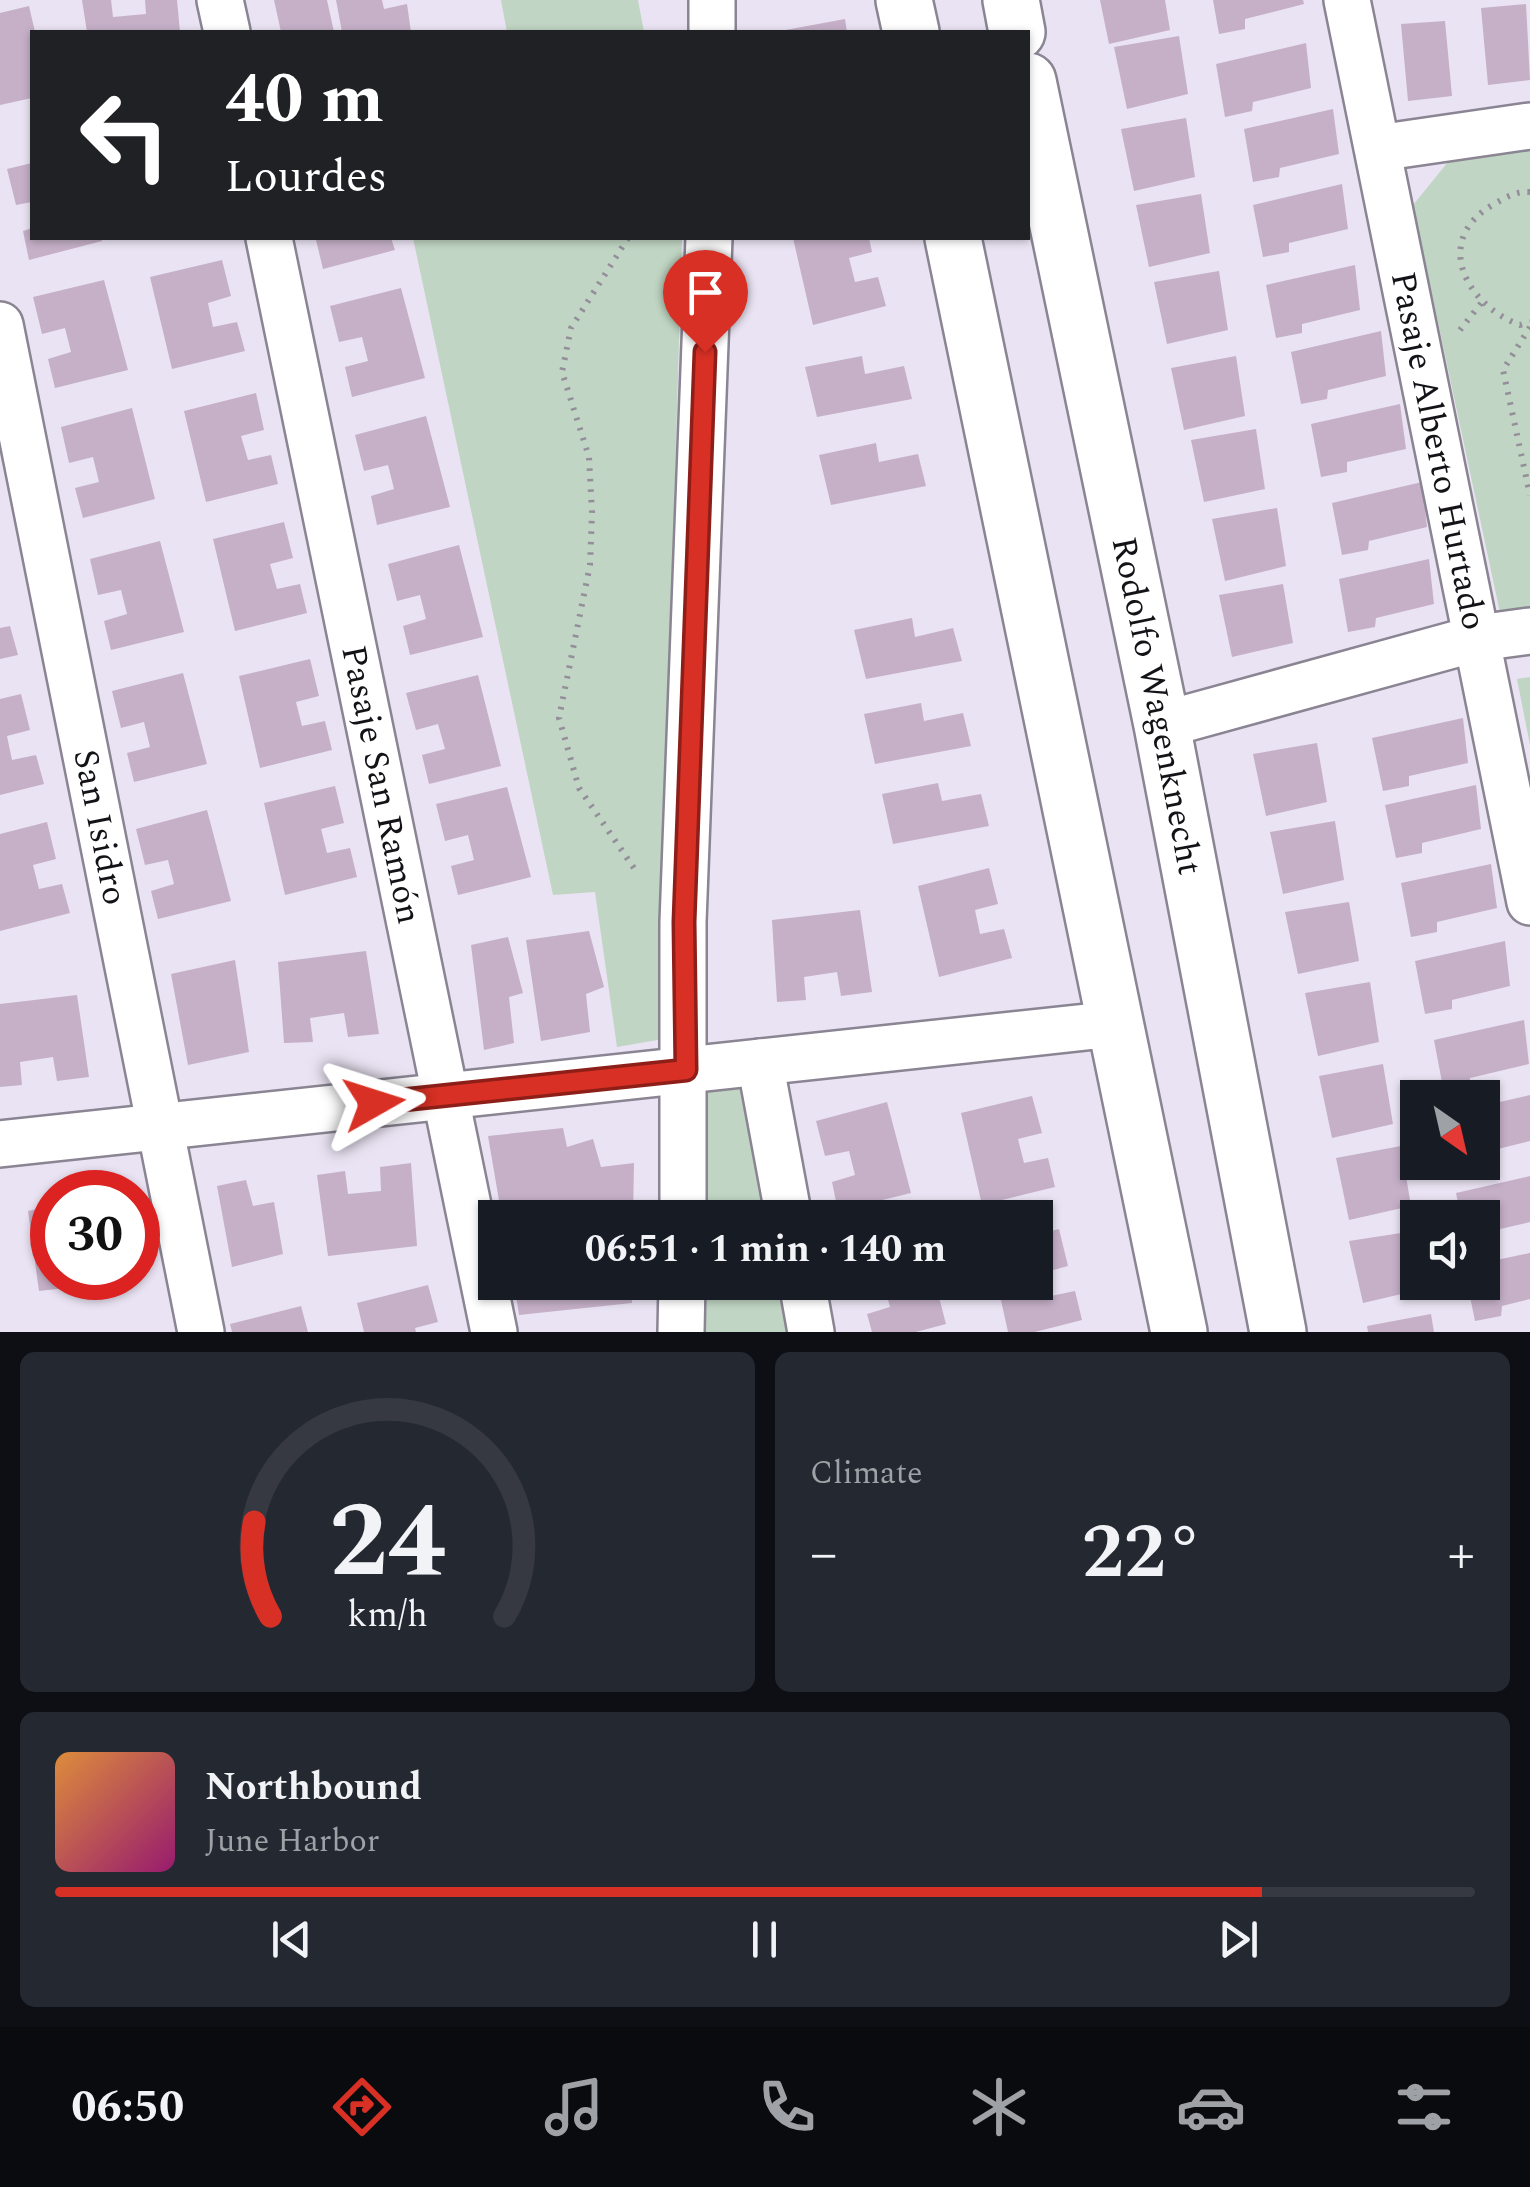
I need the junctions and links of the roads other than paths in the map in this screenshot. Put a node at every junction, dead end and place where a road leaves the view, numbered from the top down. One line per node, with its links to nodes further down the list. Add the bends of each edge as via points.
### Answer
1 (220, 0): 6 (street)
2 (712, 0): 7 (street)
3 (904, 0): 8 (street)
4 (1011, 0): 9 (street)
5 (1347, 0): 12 (street, Pasaje Alberto Hurtado)
6 (227, 30)
7 (712, 30)
8 (911, 30)
9 (1018, 30)
10 (1030, 91): 19 (street, Rodolfo Wagenknecht)
11 (1530, 126): 12 (street)
12 (1378, 148): 18 (street, Pasaje Alberto Hurtado)
13 (269, 240): 24 (street, Pasaje San Ramón)
14 (710, 240): 23 (street, via 684,922)
15 (953, 240): 21 (street)
16 (0, 325): 25 (street, San Isidro)
17 (1530, 631): 18 (street)
18 (1478, 638): 19 (street); 20 (street, Pasaje Alberto Hurtado)
19 (1162, 725): 36 (street, Rodolfo Wagenknecht)
20 (1530, 902)
21 (1114, 1024): 22 (street); 35 (street)
22 (760, 1062): 23 (street); 28 (street)
23 (686, 1070): 24 (street); 27 (street)
24 (446, 1096): 25 (street); 32 (street, Pasaje San Ramón)
25 (160, 1126): 26 (street); 31 (street, San Isidro)
26 (0, 1144)
27 (683, 1200)
28 (787, 1200)
29 (682, 1300): 33 (street)
30 (805, 1300): 34 (street)
31 (201, 1332)
32 (494, 1332)
33 (681, 1332)
34 (811, 1332)
35 (1179, 1332)
36 (1278, 1332)

